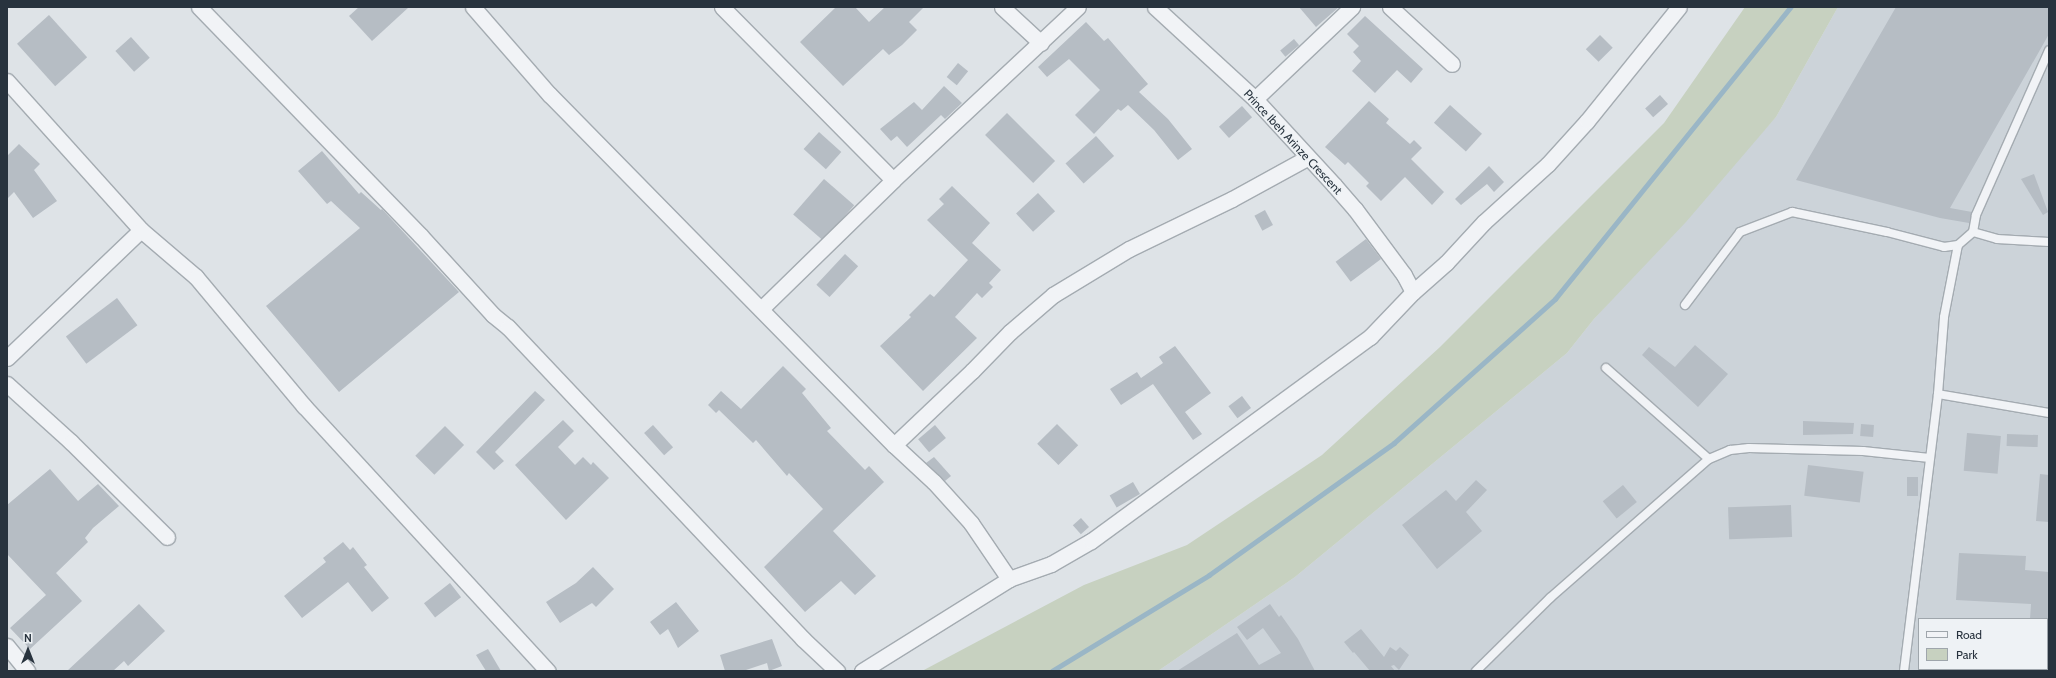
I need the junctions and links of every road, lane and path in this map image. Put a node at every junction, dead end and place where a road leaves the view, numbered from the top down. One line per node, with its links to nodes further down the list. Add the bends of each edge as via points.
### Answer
1 (198, 7): 37 (street, via 420,235 493,315 508,327 803,639)
2 (473, 7): 23 (street, via 549,94)
3 (722, 7): 16 (street)
4 (1002, 7): 10 (street)
5 (1078, 7): 10 (street)
6 (1155, 7): 14 (street, Prince Ibeh Arinze Crescent)
7 (1352, 7): 14 (street)
8 (1390, 7): 12 (street)
9 (1679, 7): 21 (street, via 1587,121 1548,164)
10 (1041, 43): 16 (street)
11 (2049, 50): 18 (lane, via 1976,215)
12 (1452, 64)
13 (10, 89): 17 (street)
14 (1255, 99): 15 (street, Prince Ibeh Arinze Crescent)
15 (1307, 158): 21 (street, Prince Ibeh Arinze Crescent, via 1355,209 1404,275); 29 (street, via 1232,199 1129,249 1054,295 1010,332)
16 (893, 180): 23 (street)
17 (141, 230): 24 (street); 36 (street, via 196,277 304,406)
18 (1973, 232): 19 (lane, via 1997,239); 20 (lane)
19 (2049, 242)
20 (1958, 246): 22 (lane, via 1944,247 1792,212 1740,232); 27 (lane, via 1944,317)
21 (1413, 292): 33 (street, via 1370,337 1091,541 1051,564)
22 (1685, 305)
23 (761, 309): 29 (street)
24 (7, 358)
25 (1606, 368): 31 (lane)
26 (7, 384): 32 (street, via 71,442)
27 (1938, 394): 28 (lane); 30 (lane)
28 (2049, 413)
29 (894, 445): 33 (street, via 934,482 971,523)
30 (1930, 458): 31 (lane, via 1863,451 1749,448 1730,450); 40 (lane)
31 (1709, 459): 39 (lane, via 1550,598)
32 (167, 537)
33 (1009, 579): 38 (street)
34 (7, 646): 35 (street)
35 (27, 671)
36 (548, 671)
37 (837, 671)
38 (862, 671)
39 (1476, 671)
40 (1904, 671)

